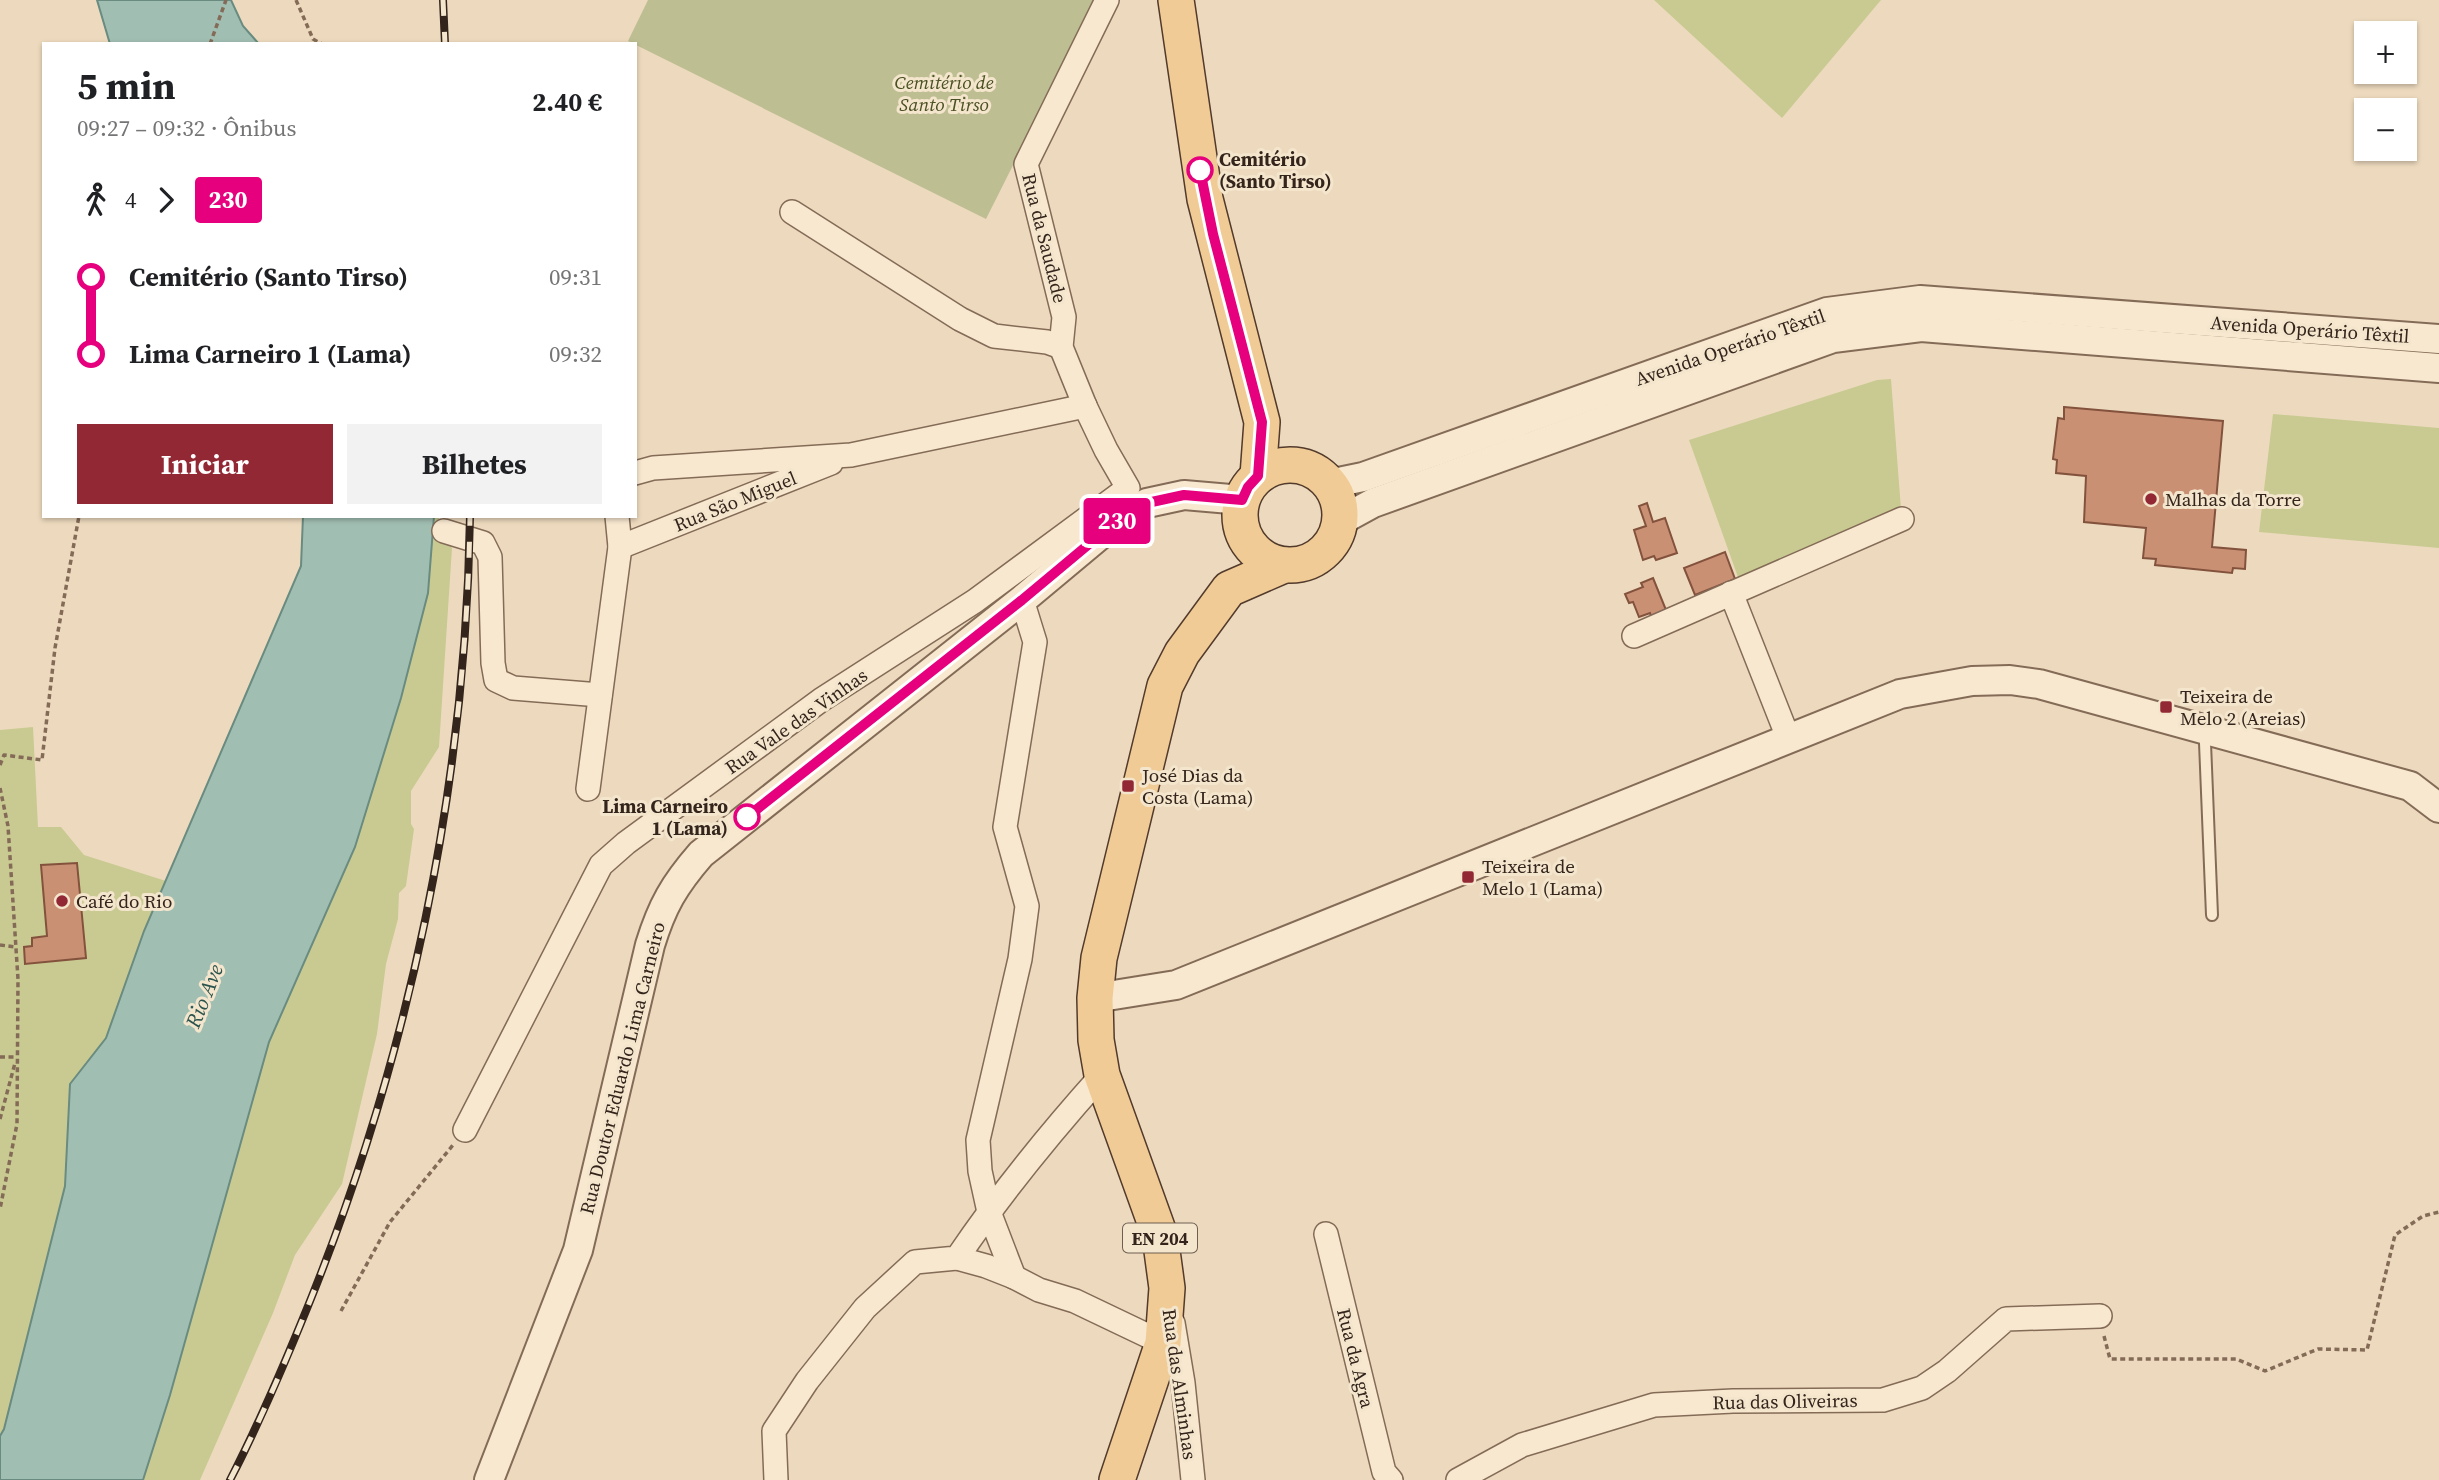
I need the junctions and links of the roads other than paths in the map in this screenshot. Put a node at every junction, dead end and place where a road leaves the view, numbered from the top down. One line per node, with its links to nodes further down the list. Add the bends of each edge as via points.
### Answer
1 (1107, 0): 5 (street, Rua da Saudade, via 1026,164 1064,317)
2 (1176, 0): 8 (main road, EN 204, via 1205,199)
3 (792, 212): 5 (street, via 994,336)
4 (2439, 339): 12 (street, Avenida Operário Têxtil, via 1920,300 1840,310 1363,477)
5 (1061, 347): 7 (street, Rua da Saudade)
6 (2439, 368): 16 (street, Avenida Operário Têxtil, via 1921,327 1833,338 1373,503)
7 (1085, 406): 9 (street, Rua São Miguel); 32 (street, Rua Vale das Vinhas, via 1128,488 975,601 821,700 601,864)
8 (1262, 422): 10 (main road, EN 204); 13 (main road, EN 204)
9 (851, 455): 11 (street, Rua São Miguel); 18 (street, Rua São Miguel)
10 (1296, 466): 12 (main road, EN 204); 13 (main road, via 1283,466)
11 (637, 472)
12 (1329, 484): 16 (main road, via 1336,495)
13 (1247, 502): 19 (main road, via 1247,542 1257,554); 20 (main road, EN 204); 22 (street, Rua Doutor Eduardo Lima Carneiro, via 1184,495 1147,503 1125,514)
14 (617, 518): 18 (street)
15 (1902, 519): 21 (street)
16 (1340, 521): 19 (main road, via 1331,543 1315,559)
17 (444, 531): 24 (street, via 483,543 490,557 496,680 513,688)
18 (620, 547): 24 (street)
19 (1284, 565): 20 (main road)
20 (1229, 589): 30 (main road, EN 204, via 1182,653 1165,686 1099,958)
21 (1731, 593): 23 (street); 26 (street)
22 (1022, 600): 33 (street, via 1035,642 1005,827 1027,906 1020,959 978,1140); 41 (street, Rua Doutor Eduardo Lima Carneiro, via 701,854 678,881 650,945 578,1250)
23 (1634, 636)
24 (600, 695): 27 (street)
25 (2207, 730): 26 (street, via 2010,680 1972,681 1900,694); 28 (street, via 2410,786); 29 (lane)
26 (1789, 740): 30 (street, via 1176,985)
27 (588, 789)
28 (2439, 808)
29 (2212, 915)
30 (1095, 998): 31 (main road, EN 204)
31 (1102, 1075): 33 (street, via 1046,1137); 37 (main road, EN 204, via 1160,1236)
32 (465, 1130)
33 (989, 1212): 35 (street); 36 (street)
34 (1326, 1234): 40 (street, Rua da Agra)
35 (957, 1258): 36 (street); 42 (street, via 915,1262 865,1308 774,1431)
36 (1014, 1277): 39 (street)
37 (1167, 1288): 39 (main road, EN 204); 44 (street, Rua das Alminhas)
38 (2100, 1317): 45 (street, Rua das Oliveiras, via 2006,1319 1922,1388 1883,1399 1654,1405 1522,1445)
39 (1163, 1343): 43 (main road, EN 204)
40 (1382, 1477)
41 (489, 1480)
42 (776, 1480)
43 (1117, 1480)
44 (1193, 1480)
45 (1458, 1480)

